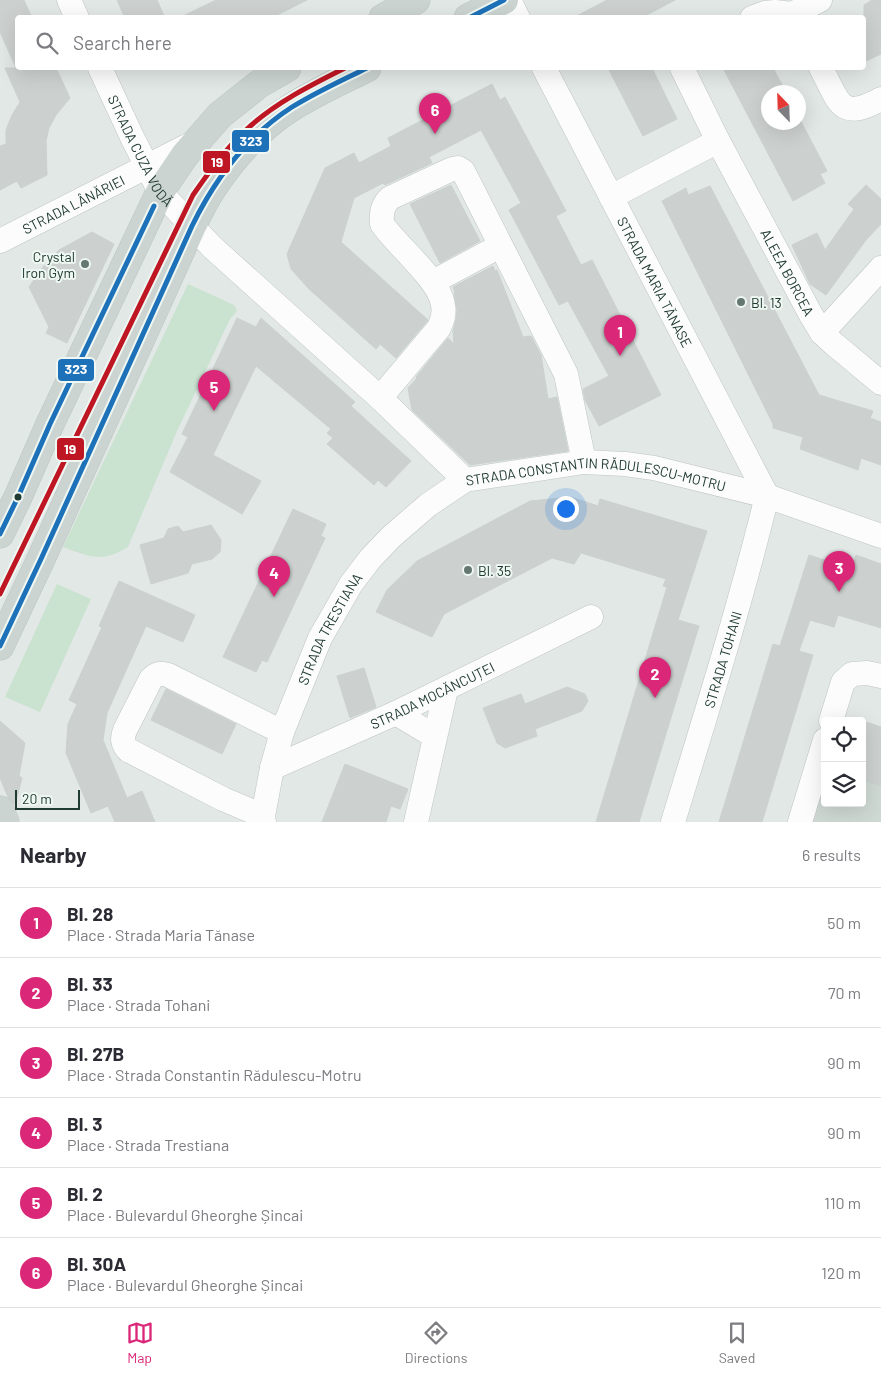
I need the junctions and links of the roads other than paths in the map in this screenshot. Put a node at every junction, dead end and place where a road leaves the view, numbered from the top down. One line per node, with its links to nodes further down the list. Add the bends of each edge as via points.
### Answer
1 (416, 0): 5 (main road)
2 (504, 0): 6 (main road)
3 (509, 0): 7 (street)
4 (820, 0): 10 (street)
5 (384, 11)
6 (474, 15)
7 (516, 15)
8 (760, 15): 9 (street, via 774,12)
9 (788, 15)
10 (795, 15)
11 (101, 70): 20 (street, STRADA CUZA VODĂ)
12 (284, 70): 19 (main road, via 238,100)
13 (363, 70): 23 (main road, via 292,107 255,137 211,190)
14 (545, 70): 22 (street, STRADA MARIA TĂNASE)
15 (683, 70): 18 (street, ALEEA BORCEA)
16 (822, 70): 17 (street, via 846,108 864,108)
17 (881, 99)
18 (718, 141): 22 (street); 28 (street, ALEEA BORCEA)
19 (195, 142): 20 (street, STRADA LÂNĂRIEI); 21 (main road)
20 (147, 166): 21 (street, STRADA CUZA VODĂ); 24 (street, STRADA LÂNĂRIEI)
21 (160, 192): 23 (street, STRADA CUZA VODĂ); 34 (main road)
22 (611, 198): 33 (street, STRADA MARIA TĂNASE)
23 (192, 226): 30 (street, STRADA CONSTANTIN RĂDULESCU-MOTRU); 37 (main road)
24 (0, 240)
25 (500, 246): 27 (street); 27 (street, via 460,169 452,169 390,198 384,204 382,224); 31 (street, via 566,374)
26 (881, 268): 28 (street)
27 (432, 282): 30 (street, via 443,304 439,328)
28 (822, 333): 29 (street, ALEEA BORCEA)
29 (881, 383)
30 (380, 398): 32 (street, STRADA CONSTANTIN RĂDULESCU-MOTRU)
31 (584, 462): 32 (street, STRADA CONSTANTIN RĂDULESCU-MOTRU); 33 (street, STRADA CONSTANTIN RĂDULESCU-MOTRU, via 654,468)
32 (465, 480): 42 (street, STRADA TRESTIANA, via 428,505 391,538 351,584 320,638)
33 (767, 496): 35 (street, STRADA CONSTANTIN RĂDULESCU-MOTRU); 50 (street, STRADA TOHANI, via 740,601)
34 (0, 534)
35 (881, 536)
36 (591, 617): 39 (street, STRADA MOCĂNCUȚEI)
37 (0, 646)
38 (881, 676): 41 (street, via 852,674 843,682)
39 (446, 688): 40 (street, STRADA MOCĂNCUȚEI); 43 (street)
40 (396, 713): 43 (street); 45 (street, STRADA MOCĂNCUȚEI)
41 (832, 717)
42 (282, 732): 45 (street, STRADA TRESTIANA); 47 (street, via 162,674 151,679 123,737 128,750)
43 (434, 736): 49 (street)
44 (821, 753): 51 (street)
45 (272, 768): 47 (street, STRADA TRESTIANA)
46 (0, 810): 48 (main road)
47 (264, 819)
48 (5, 822)
49 (416, 822)
50 (673, 822)
51 (800, 822)

